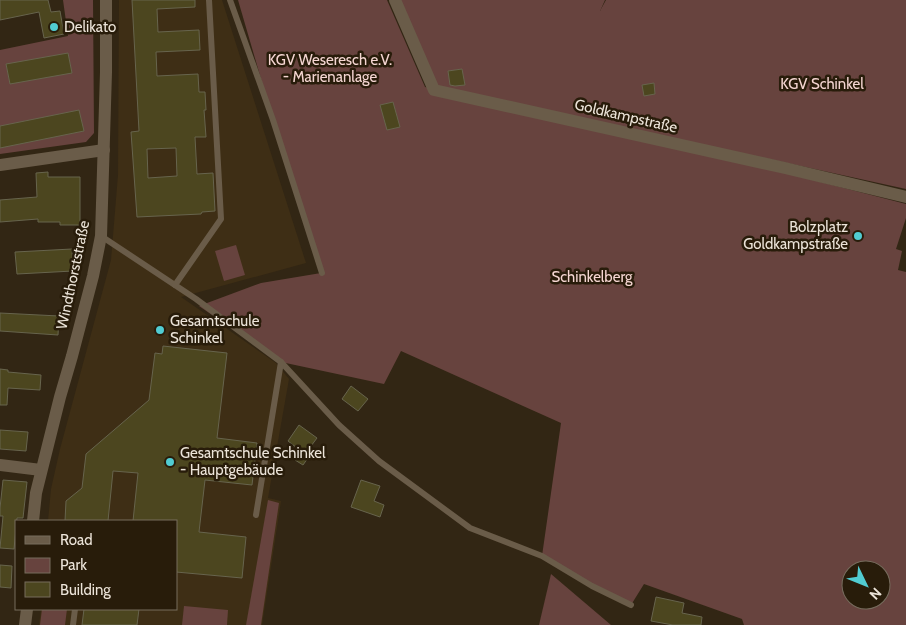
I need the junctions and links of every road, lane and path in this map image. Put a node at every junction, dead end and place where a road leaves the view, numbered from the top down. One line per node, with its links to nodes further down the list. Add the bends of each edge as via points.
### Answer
1 (106, 0): 5 (street, Windthorststraße)
2 (209, 0): 10 (lane, via 221,219)
3 (230, 0): 9 (lane)
4 (395, 0): 7 (street, Goldkampstraße, via 434,90)
5 (104, 150): 6 (street); 8 (street, Windthorststraße)
6 (0, 165)
7 (906, 197)
8 (101, 236): 10 (lane); 13 (street, Windthorststraße)
9 (322, 273)
10 (175, 284): 11 (lane)
11 (281, 362): 14 (lane); 16 (lane, via 339,425 379,461 470,528 542,556)
12 (0, 465): 13 (street)
13 (41, 470): 15 (street, Windthorststraße)
14 (256, 515)
15 (33, 520)
16 (631, 605)
17 (27, 610): 19 (street)
18 (75, 610): 20 (lane)
19 (25, 625)
20 (74, 625)

